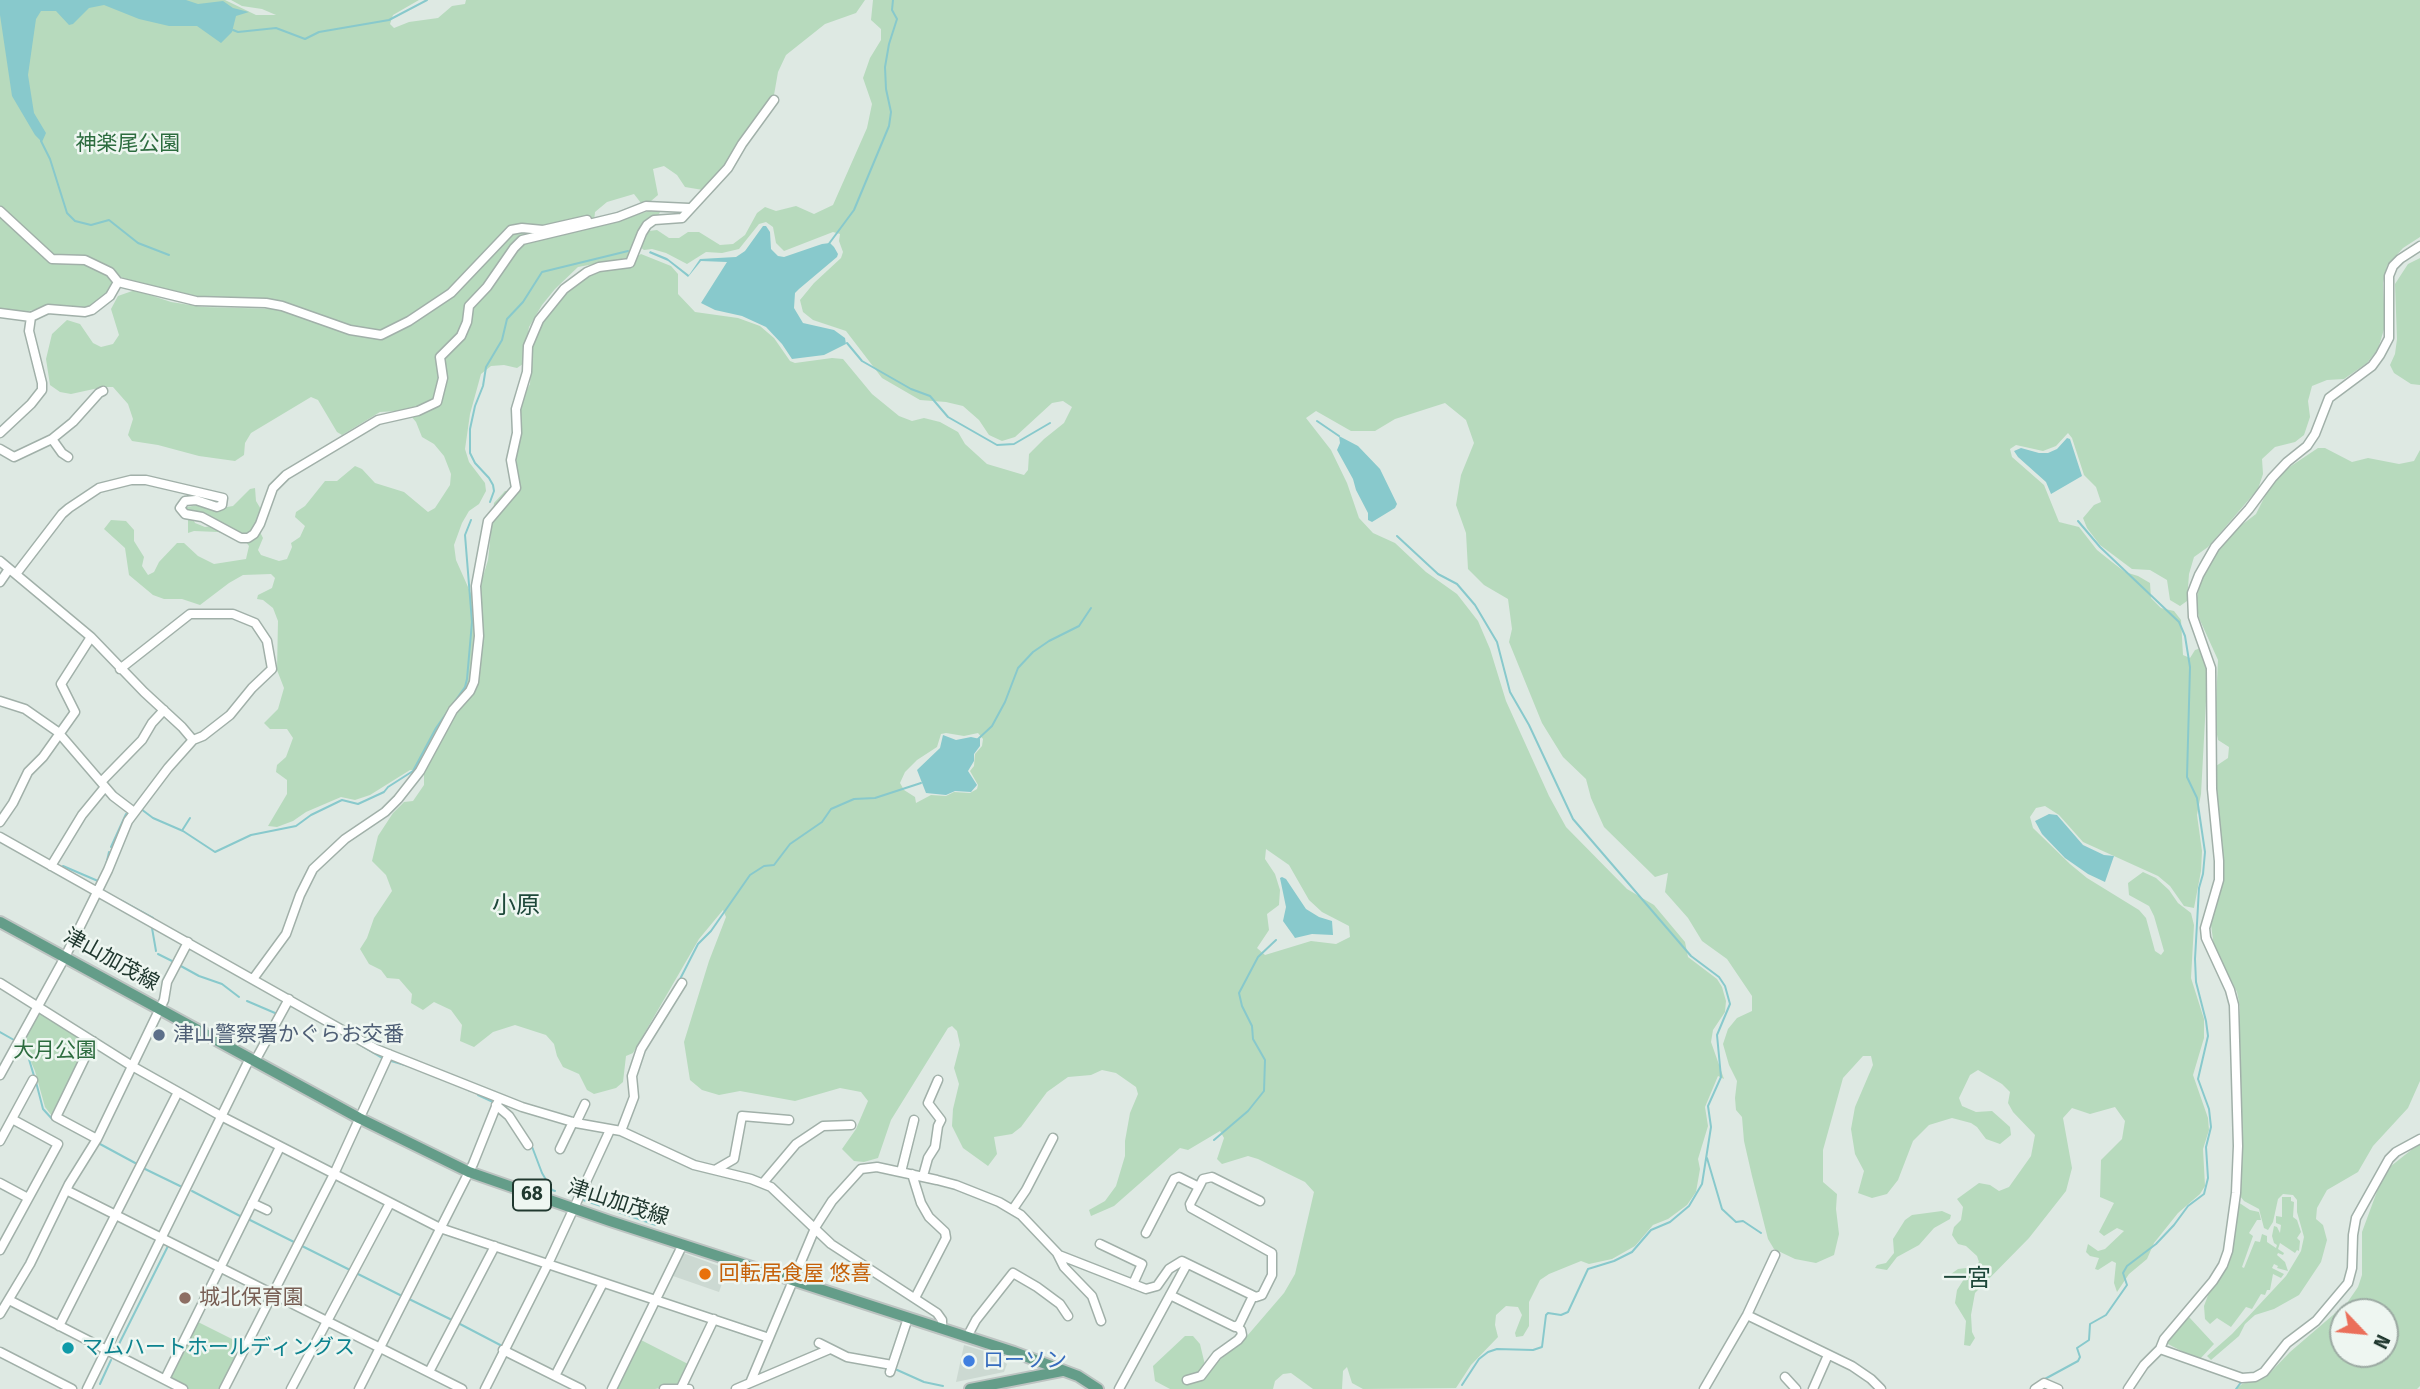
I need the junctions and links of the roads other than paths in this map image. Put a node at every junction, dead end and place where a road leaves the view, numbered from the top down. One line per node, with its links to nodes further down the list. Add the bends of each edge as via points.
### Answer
1 (774, 100): 2 (street, via 728,168)
2 (689, 208): 4 (street, via 646,206); 33 (street, via 682,218 654,220 647,225 631,263 587,272 564,289 538,320 528,346 527,372 516,410 511,460 516,488 488,521 476,586 479,636 470,691 453,710 420,771 398,799 313,869 286,934)
3 (0, 211): 6 (street, via 52,259 85,260 110,272)
4 (602, 222): 6 (street, via 511,230 452,293 381,335 350,330 282,306 196,301); 15 (street, via 522,240 469,306 461,337 440,357 443,378 437,402 378,420 277,481 260,524 248,538 181,512 185,501 217,507 223,498 131,480 99,488 69,508)
5 (2420, 246): 121 (street, via 2400,259 2389,276 2389,338 2380,355 2329,398 2307,446 2272,478 2215,547 2192,593 2193,617 2211,668 2212,789 2219,861 2219,880 2205,928 2234,1005 2238,1164 2234,1217 2223,1265)
6 (118, 282): 8 (street, via 110,296 92,310 48,309)
7 (0, 313): 8 (street)
8 (31, 317): 10 (street, via 29,331 41,390)
9 (103, 391): 11 (street)
10 (0, 433)
11 (52, 439): 12 (street, via 14,457); 13 (street)
12 (0, 449)
13 (68, 457)
14 (0, 561): 15 (street)
15 (12, 572): 16 (street); 17 (street)
16 (0, 582)
17 (92, 637): 18 (street); 21 (street, via 61,684 75,712)
18 (120, 668): 20 (street); 22 (street, via 190,614 233,614 256,624 267,640 272,669 230,715)
19 (0, 701): 21 (street, via 25,709)
20 (164, 710): 22 (street); 23 (street)
21 (60, 735): 23 (street); 24 (street, via 28,772 13,803)
22 (192, 740): 25 (street)
23 (103, 784): 25 (street); 28 (street)
24 (2, 811): 26 (street)
25 (135, 812): 29 (street)
26 (0, 821)
27 (0, 837): 28 (street)
28 (51, 866): 29 (street)
29 (98, 891): 31 (street); 32 (street)
30 (0, 922): 32 (main road, 津山加茂線 / 68)
31 (188, 942): 33 (street); 38 (street)
32 (65, 957): 37 (street); 38 (main road, 津山加茂線 / 68)
33 (253, 979): 36 (street)
34 (682, 983): 57 (street, via 641,1049 632,1076 634,1097)
35 (0, 984): 37 (street)
36 (289, 999): 40 (street); 41 (street)
37 (37, 1005): 39 (street); 43 (street)
38 (159, 1008): 41 (main road, 津山加茂線 / 68); 42 (street)
39 (93, 1041): 42 (street); 59 (street, via 56,1117)
40 (389, 1054): 47 (street); 50 (street)
41 (253, 1060): 49 (street); 50 (main road, 津山加茂線 / 68)
42 (132, 1066): 46 (street); 59 (street)
43 (0, 1075)
44 (33, 1080): 51 (street)
45 (938, 1080): 70 (street, via 928,1103 941,1120)
46 (178, 1092): 49 (street); 82 (street)
47 (498, 1102): 54 (street); 62 (street); 66 (street)
48 (584, 1104): 54 (street)
49 (221, 1116): 63 (street); 86 (street)
50 (359, 1118): 66 (main road, 津山加茂線 / 68); 68 (street)
51 (12, 1119): 61 (street); 75 (street, via 58,1144)
52 (789, 1120): 65 (street, via 742,1116 734,1159)
53 (914, 1120): 67 (street)
54 (574, 1122): 56 (street); 64 (street)
55 (850, 1125): 72 (street, via 823,1126 796,1144)
56 (610, 1130): 57 (street); 79 (street)
57 (621, 1131): 65 (street, via 686,1162)
58 (1053, 1138): 80 (street)
59 (97, 1139): 74 (street)
60 (2420, 1139): 121 (street, via 2389,1159 2356,1218 2348,1283 2264,1372 2242,1378)
61 (0, 1141)
62 (528, 1145)
63 (280, 1147): 68 (street); 77 (street)
64 (560, 1149)
65 (716, 1170): 72 (street)
66 (469, 1171): 79 (main road, 津山加茂線 / 68); 83 (street)
67 (901, 1172): 69 (street); 84 (street, via 861,1169 832,1200)
68 (334, 1174): 78 (street); 99 (street)
69 (912, 1174): 70 (street); 102 (street, via 921,1203 946,1237)
70 (923, 1177): 80 (street, via 956,1185)
71 (0, 1183): 75 (street)
72 (762, 1183): 84 (street, via 779,1192)
73 (1199, 1186): 76 (street, via 1212,1177); 85 (street, via 1179,1177 1174,1180); 101 (street, via 1191,1208 1272,1253 1272,1275 1262,1295)
74 (66, 1190): 82 (street); 104 (street)
75 (28, 1198): 90 (street)
76 (1260, 1201)
77 (252, 1203): 81 (street); 95 (street)
78 (390, 1203): 83 (street); 110 (street)
79 (574, 1208): 87 (main road, 津山加茂線 / 68); 93 (street)
80 (1013, 1209): 91 (street)
81 (267, 1210)
82 (116, 1214): 86 (street); 112 (street)
83 (440, 1227): 89 (street); 118 (street)
84 (815, 1231): 96 (street); 102 (street)
85 (1146, 1233)
86 (162, 1238): 95 (street); 122 (street)
87 (683, 1244): 96 (main road, 津山加茂線 / 68); 103 (street)
88 (1100, 1244): 98 (street, via 1142,1264)
89 (495, 1246): 93 (street); 127 (street)
90 (0, 1250)
91 (1057, 1253): 98 (street); 111 (street, via 1063,1267 1092,1296)
92 (1775, 1255): 106 (street)
93 (548, 1264): 97 (street); 119 (street)
94 (1187, 1264): 98 (street, via 1182,1261 1169,1269 1150,1289); 100 (street); 101 (street)
95 (221, 1267): 99 (street); 130 (street)
96 (794, 1280): 108 (main road, 津山加茂線 / 68); 116 (street)
97 (604, 1283): 103 (street); 128 (street)
98 (1133, 1284)
99 (273, 1293): 110 (street); 139 (street)
100 (1170, 1295): 113 (street); 149 (street)
101 (1253, 1296): 113 (street)
102 (915, 1298): 114 (street, via 937,1313)
103 (657, 1299): 109 (street); 145 (street)
104 (9, 1300): 105 (street); 112 (street)
105 (0, 1314)
106 (1747, 1315): 125 (street); 150 (street)
107 (1068, 1316): 115 (street, via 1060,1304 1013,1273)
108 (908, 1318): 114 (main road, 津山加茂線 / 68); 120 (street, via 891,1369)
109 (714, 1319): 116 (street); 134 (street)
110 (328, 1321): 118 (street); 140 (street)
111 (1101, 1321)
112 (60, 1326): 122 (street)
113 (1236, 1326): 132 (street, via 1241,1330 1238,1340 1217,1355 1201,1376)
114 (942, 1329): 115 (main road, 津山加茂線 / 68)
115 (967, 1337): 124 (main road, 津山加茂線 / 68)
116 (769, 1338): 133 (street)
117 (819, 1343): 120 (street)
118 (380, 1347): 127 (street); 141 (street)
119 (504, 1348): 128 (street); 143 (street)
120 (830, 1349): 133 (street)
121 (2160, 1349): 156 (street)
122 (106, 1350): 130 (street); 137 (street)
123 (0, 1352): 136 (street)
124 (1014, 1352): 126 (main road, 津山加茂線 / 68); 131 (main road, via 1020,1366)
125 (1828, 1354): 152 (street); 153 (street, via 1862,1372)
126 (1065, 1371): 131 (main road); 148 (main road, 津山加茂線 / 68)
127 (429, 1373): 142 (street)
128 (556, 1375): 144 (street)
129 (1784, 1377): 151 (street)
130 (165, 1379): 138 (street)
131 (1013, 1380): 135 (main road)
132 (1187, 1380)
133 (750, 1383): 147 (street)
134 (685, 1388): 146 (street)
135 (977, 1388)
136 (72, 1389)
137 (87, 1389)
138 (183, 1389)
139 (224, 1389)
140 (291, 1389)
141 (359, 1389)
142 (462, 1389)
143 (485, 1389)
144 (581, 1389)
145 (612, 1389)
146 (664, 1389)
147 (736, 1389)
148 (1098, 1389)
149 (1119, 1389)
150 (1704, 1389)
151 (1796, 1389)
152 (1813, 1389)
153 (1881, 1389)
154 (2035, 1389): 155 (street, via 2044,1383)
155 (2059, 1389)
156 (2128, 1389)

